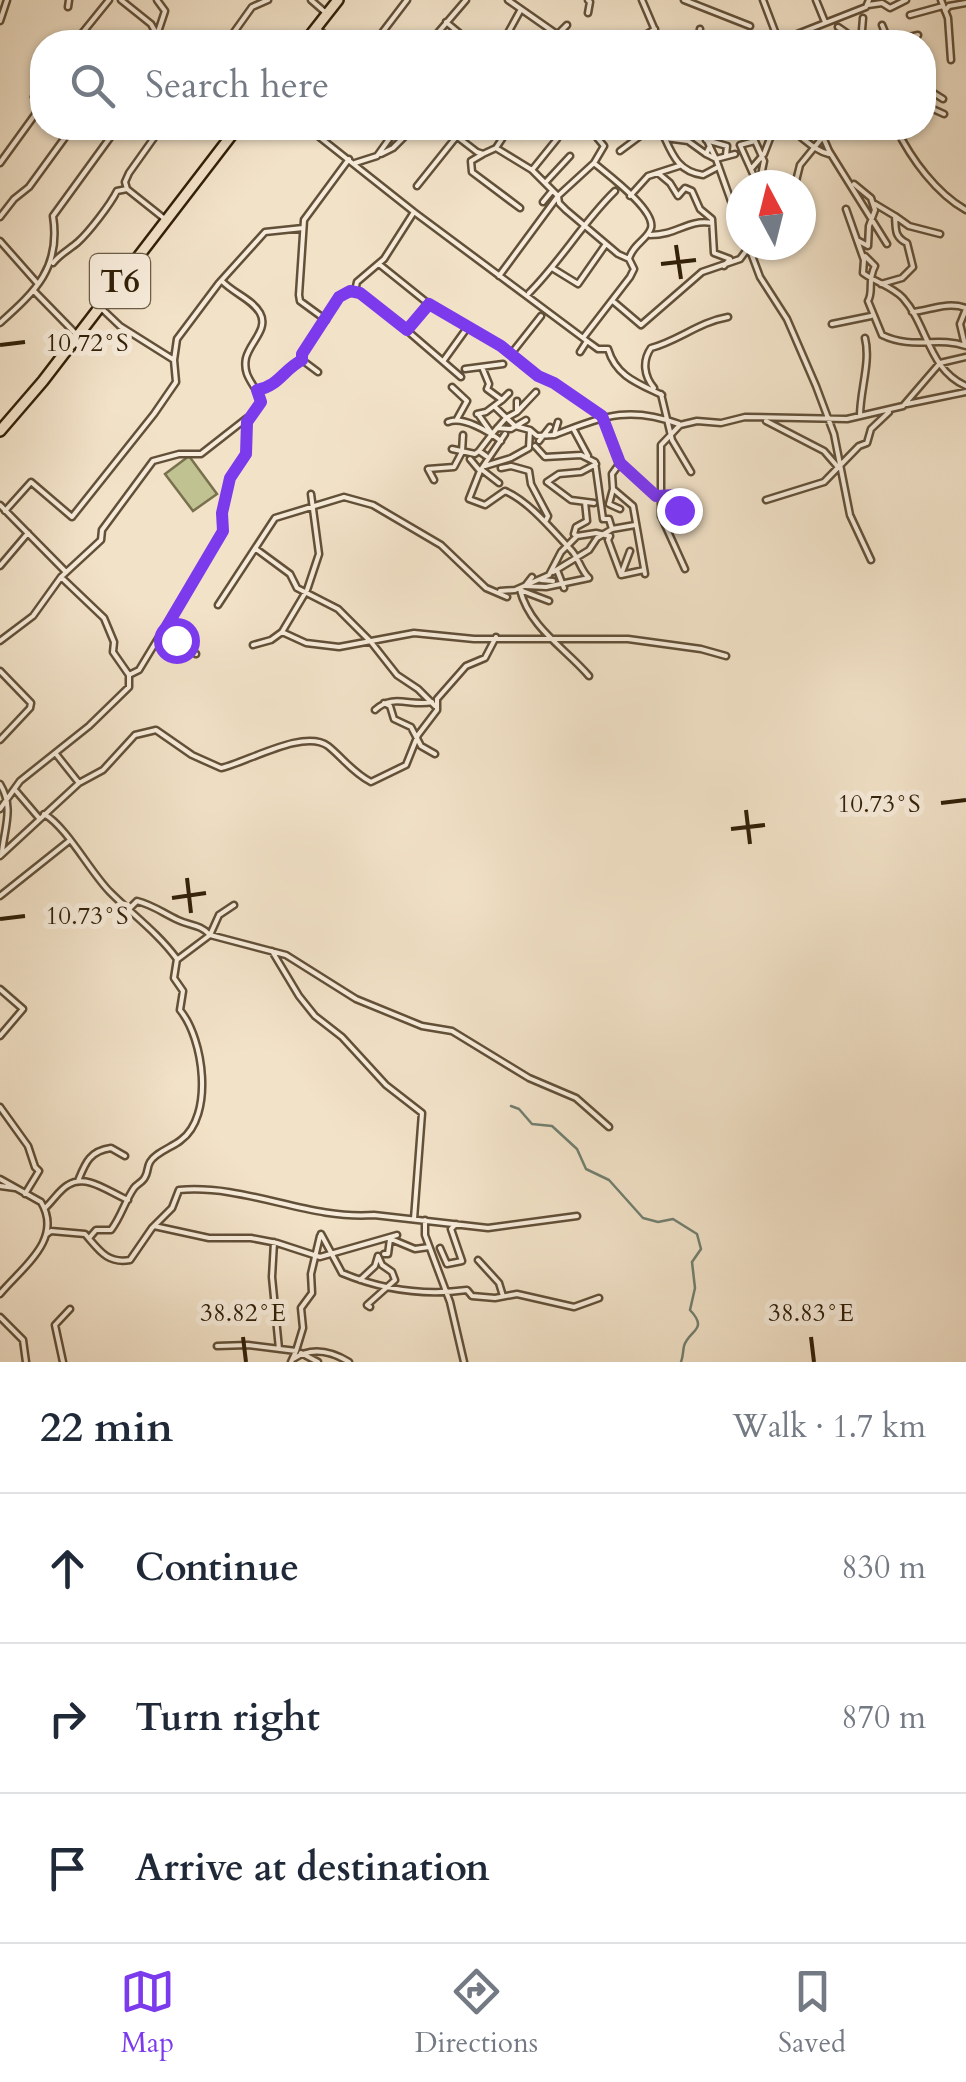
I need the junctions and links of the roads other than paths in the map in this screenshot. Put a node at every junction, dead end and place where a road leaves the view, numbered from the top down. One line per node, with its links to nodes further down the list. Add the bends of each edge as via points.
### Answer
1 (5, 0): 22 (street)
2 (69, 0): 21 (street)
3 (109, 0): 37 (street)
4 (121, 0): 38 (street)
5 (156, 0): 39 (street, via 165,11)
6 (268, 0): 40 (street, via 252,8)
7 (310, 0): 25 (street)
8 (338, 0): 25 (highway)
9 (407, 0): 42 (street)
10 (466, 0): 29 (street)
11 (508, 0): 23 (street)
12 (588, 0): 24 (street)
13 (642, 0): 36 (street)
14 (684, 0): 32 (street)
15 (763, 0): 48 (street)
16 (816, 0): 30 (street)
17 (906, 0): 18 (street, via 890,8)
18 (869, 3): 30 (street)
19 (966, 3): 20 (street)
20 (943, 6): 26 (street); 53 (street)
21 (68, 7)
22 (2, 8): 28 (street)
23 (520, 10): 45 (street); 46 (street)
24 (588, 13)
25 (327, 14): 35 (highway)
26 (910, 14)
27 (863, 18): 51 (street)
28 (0, 21)
29 (446, 22): 43 (street); 44 (street)
30 (825, 22): 49 (street)
31 (567, 25): 47 (street)
32 (750, 26)
33 (838, 26): 50 (street)
34 (882, 26): 52 (street)
35 (317, 28): 41 (street)
36 (656, 29)
37 (85, 30)
38 (154, 30)
39 (158, 30)
40 (236, 30)
41 (320, 30)
42 (384, 30)
43 (440, 30)
44 (456, 30)
45 (509, 30)
46 (550, 30)
47 (562, 30)
48 (775, 30)
49 (806, 30)
50 (843, 30)
51 (862, 30)
52 (884, 30)
53 (951, 60)
54 (936, 93): 55 (street)
55 (943, 100)
56 (936, 110): 57 (street)
57 (944, 114)
58 (30, 122): 94 (street)
59 (63, 140): 120 (street)
60 (109, 140): 137 (street, via 53,216 57,240)
61 (153, 140): 108 (street, via 129,174)
62 (228, 140): 122 (highway, T6)
63 (325, 140): 93 (street)
64 (389, 140): 88 (street)
65 (402, 140): 88 (street)
66 (454, 140): 106 (street)
67 (463, 140): 84 (street)
68 (501, 140): 81 (street)
69 (556, 140): 100 (street)
70 (599, 140): 95 (street, via 604,146)
71 (636, 140): 83 (street)
72 (666, 140): 97 (street)
73 (680, 140): 85 (street)
74 (707, 140): 80 (street)
75 (769, 140): 91 (street)
76 (804, 140): 82 (street)
77 (821, 140): 82 (street)
78 (824, 140): 87 (street)
79 (902, 140): 117 (street, via 932,183)
80 (708, 143): 85 (street); 90 (street, via 726,146); 92 (street)
81 (496, 148): 84 (street); 100 (street)
82 (815, 148): 87 (street); 102 (street)
83 (620, 152)
84 (483, 154): 115 (street, via 471,160 472,172)
85 (706, 154): 92 (street)
86 (735, 154): 90 (street)
87 (831, 154): 104 (street)
88 (376, 156): 96 (street)
89 (570, 156): 105 (street)
90 (726, 156): 92 (street)
91 (763, 156): 99 (street); 99 (street, via 754,141 740,145); 101 (street)
92 (716, 158): 98 (street)
93 (349, 159): 96 (street); 125 (street)
94 (0, 163)
95 (594, 163): 111 (street); 112 (street)
96 (355, 164): 118 (street)
97 (680, 166): 98 (street, via 703,175); 103 (street)
98 (718, 166): 107 (street)
99 (751, 169)
100 (532, 170): 105 (street)
101 (763, 170)
102 (799, 170)
103 (658, 172): 112 (street); 123 (street, via 678,196 692,190)
104 (850, 181): 114 (street); 121 (street)
105 (546, 183): 109 (street)
106 (417, 186)
107 (726, 188)
108 (127, 189): 122 (street); 137 (street, via 116,192 82,239)
109 (552, 191): 111 (street); 113 (street)
110 (615, 191): 124 (street)
111 (558, 196): 124 (street); 140 (street)
112 (630, 196): 127 (street, via 652,222)
113 (543, 202)
114 (874, 204): 119 (street); 121 (street)
115 (520, 208)
116 (846, 209): 128 (street)
117 (966, 210)
118 (414, 212): 136 (street); 140 (street)
119 (895, 216): 126 (street); 144 (street, via 895,232 913,267)
120 (0, 217)
121 (872, 219): 128 (street, via 868,246); 131 (street)
122 (166, 220): 150 (highway, T6)
123 (713, 223): 127 (street); 138 (street, via 714,252 730,259)
124 (585, 226): 130 (street); 139 (street)
125 (303, 228): 142 (street, via 265,232); 156 (street, via 300,302)
126 (940, 234)
127 (646, 235): 133 (street)
128 (856, 240): 132 (street)
129 (0, 241): 143 (street)
130 (606, 244): 133 (street); 139 (street, via 578,284)
131 (888, 244)
132 (861, 254): 141 (street); 141 (street, via 875,266)
133 (628, 259): 148 (street, via 634,268)
134 (740, 260): 138 (street)
135 (754, 260): 195 (street, via 790,323)
136 (379, 264): 146 (street, via 356,282); 149 (street)
137 (50, 266): 143 (street)
138 (724, 266): 148 (street, via 702,272 641,325)
139 (552, 268): 147 (street)
140 (499, 276): 163 (street)
141 (870, 278): 144 (street); 154 (street)
142 (222, 282): 169 (street, via 177,339); 180 (street, via 262,318 245,361)
143 (38, 284): 145 (street)
144 (878, 284): 152 (street, via 896,291)
145 (34, 291): 157 (street); 161 (street)
146 (356, 291): 156 (street, via 339,297); 160 (street)
147 (529, 293)
148 (614, 302): 163 (street)
149 (429, 304): 159 (street); 160 (street)
150 (100, 307): 161 (highway, T6); 169 (street)
151 (966, 309): 152 (street, via 953,304); 165 (street, via 960,324)
152 (912, 312): 164 (street)
153 (541, 316): 167 (street)
154 (872, 316): 158 (street); 164 (street, via 886,338)
155 (728, 317): 183 (street, via 652,348 644,362 647,379)
156 (326, 320): 170 (street)
157 (0, 323)
158 (832, 324)
159 (468, 328): 167 (street); 171 (street)
160 (407, 330): 171 (street)
161 (78, 336): 207 (highway, T6)
162 (864, 338): 192 (street, via 869,353)
163 (585, 340): 166 (street); 183 (street, via 608,349 614,368 628,380)
164 (927, 344): 165 (street); 172 (street)
165 (965, 346)
166 (580, 352)
167 (511, 354): 191 (street)
168 (966, 356): 172 (street)
169 (174, 360): 241 (street, via 176,382 72,517 31,482)
170 (302, 360): 176 (street); 180 (street, via 276,385)
171 (444, 360): 177 (street)
172 (940, 362): 179 (street); 186 (street)
173 (503, 364): 174 (street)
174 (482, 366): 175 (street); 184 (street, via 487,389)
175 (465, 369)
176 (318, 372)
177 (460, 377)
178 (452, 387): 196 (street, via 466,400)
179 (966, 389): 186 (street)
180 (257, 390): 190 (street, via 261,402)
181 (509, 392): 184 (street)
182 (536, 392): 189 (street)
183 (662, 395): 198 (street)
184 (502, 400): 187 (street)
185 (517, 400): 189 (street)
186 (903, 406): 188 (street)
187 (495, 407): 193 (street); 209 (street, via 478,414)
188 (893, 408): 192 (street); 226 (street)
189 (517, 412): 193 (street)
190 (252, 414): 257 (street, via 201,454 153,461 100,540); 270 (street, via 246,454 230,478 223,531)
191 (602, 416): 198 (street, via 633,412); 205 (street); 221 (street)
192 (860, 417): 195 (street)
193 (506, 418): 202 (street); 204 (street)
194 (762, 418): 195 (street); 201 (street); 226 (street, via 824,452)
195 (826, 418): 226 (street)
196 (457, 419): 199 (street); 209 (street)
197 (526, 420): 202 (street)
198 (669, 421): 201 (street); 208 (street)
199 (448, 422)
200 (558, 422): 211 (street)
201 (680, 425): 208 (street)
202 (515, 426): 204 (street); 206 (street)
203 (550, 427): 214 (street)
204 (497, 428): 209 (street)
205 (573, 428): 211 (street); 218 (street)
206 (530, 430): 214 (street); 227 (street, via 529,448)
207 (0, 431)
208 (672, 432): 228 (street); 233 (street, via 661,445)
209 (492, 434): 213 (street); 216 (street)
210 (505, 434): 213 (street)
211 (554, 435): 214 (street)
212 (463, 436): 217 (street)
213 (501, 441): 219 (street)
214 (540, 441): 218 (street, via 545,456)
215 (452, 449): 217 (street)
216 (479, 451): 217 (street); 219 (street)
217 (462, 452): 229 (street, via 454,466 428,469)
218 (588, 456): 222 (street)
219 (488, 457): 227 (street)
220 (470, 459): 227 (street)
221 (620, 463): 231 (street); 233 (street)
222 (596, 464): 235 (street, via 547,482); 243 (street, via 603,519)
223 (522, 465): 224 (street)
224 (511, 466): 225 (street); 244 (street, via 529,471)
225 (502, 468)
226 (839, 468): 234 (street, via 824,482); 254 (street, via 850,515)
227 (482, 469): 230 (street); 244 (street, via 469,499 485,505 509,492)
228 (691, 472)
229 (434, 480)
230 (499, 483)
231 (613, 490): 239 (street); 245 (street, via 632,506)
232 (311, 494): 237 (street)
233 (659, 497): 242 (street, via 676,495); 256 (street)
234 (766, 500)
235 (585, 502): 236 (street); 249 (street, via 587,521 576,527)
236 (594, 503)
237 (312, 504): 251 (street, via 275,518); 264 (street, via 318,554); 265 (street, via 364,500 441,544)
238 (0, 505): 241 (street)
239 (611, 507): 240 (street); 243 (street)
240 (620, 509)
241 (5, 510): 247 (street)
242 (679, 510)
243 (609, 519): 246 (street)
244 (545, 522): 250 (street)
245 (637, 525): 246 (street); 258 (street, via 644,572)
246 (612, 529): 248 (street)
247 (28, 533): 255 (street); 257 (street)
248 (604, 534): 249 (street); 253 (street); 258 (street)
249 (577, 536): 250 (street)
250 (566, 547): 253 (street); 261 (street)
251 (256, 549): 264 (street); 269 (street)
252 (630, 552): 258 (street)
253 (575, 557): 261 (street); 262 (street, via 588,578)
254 (871, 560)
255 (0, 566)
256 (685, 569)
257 (66, 572): 260 (street)
258 (621, 575)
259 (532, 576): 263 (street)
260 (61, 577): 274 (street, via 33,616); 280 (street, via 104,618)
261 (549, 577): 262 (street); 262 (street); 263 (street); 267 (street)
262 (563, 586)
263 (520, 589): 265 (street); 267 (street); 273 (street)
264 (306, 590): 271 (street); 275 (street, via 338,609)
265 (495, 591): 266 (street)
266 (508, 597)
267 (541, 597): 268 (street)
268 (549, 601)
269 (218, 606)
270 (164, 631): 277 (street); 280 (street, via 139,670)
271 (282, 632): 275 (street, via 306,643); 276 (street)
272 (496, 637): 273 (street); 275 (street, via 418,633); 283 (street, via 485,658 466,666)
273 (548, 639): 278 (street, via 628,639); 281 (street)
274 (0, 641)
275 (371, 642): 283 (street, via 396,675)
276 (253, 644)
277 (196, 654)
278 (726, 656)
279 (0, 671): 286 (street, via 31,703)
280 (128, 674): 287 (street, via 129,686)
281 (590, 676)
282 (384, 704): 283 (street); 284 (street); 285 (street)
283 (433, 704): 285 (street, via 430,722)
284 (375, 710)
285 (416, 738): 288 (street); 289 (street, via 406,765 370,782 314,741 221,768 156,730 142,732)
286 (0, 740)
287 (56, 754): 289 (street); 291 (street)
288 (434, 754)
289 (79, 783): 294 (street)
290 (0, 784): 292 (street)
291 (16, 791): 292 (street); 294 (street)
292 (8, 798): 293 (street); 296 (street)
293 (0, 808)
294 (41, 816): 295 (street, via 57,824); 296 (street)
295 (68, 841): 297 (street); 299 (street)
296 (1, 855)
297 (0, 896)
298 (234, 905): 300 (street, via 219,915)
299 (129, 909): 300 (street, via 146,903); 302 (street)
300 (210, 935): 301 (street); 302 (street)
301 (272, 951): 306 (street, via 356,999 459,1035 576,1098); 314 (street, via 316,1016 422,1114)
302 (177, 959): 311 (street, via 174,978 198,1046 203,1105 180,1142 150,1161)
303 (0, 989): 304 (street, via 23,1009)
304 (0, 1036)
305 (0, 1107): 310 (street, via 40,1171)
306 (610, 1126)
307 (126, 1156): 308 (street, via 110,1148 97,1152 83,1164)
308 (78, 1181): 311 (street); 312 (street)
309 (0, 1183): 310 (street)
310 (25, 1194): 312 (street)
311 (128, 1200): 319 (street, via 111,1230)
312 (45, 1208): 318 (street)
313 (577, 1216): 316 (street, via 488,1228)
314 (414, 1218): 315 (street); 317 (street, via 318,1213 248,1194 196,1189 179,1190)
315 (424, 1220): 316 (street); 322 (street)
316 (456, 1224): 323 (street, via 452,1236 462,1261 446,1264)
317 (154, 1226): 319 (street, via 128,1260 102,1254); 321 (street)
318 (47, 1234): 319 (street); 331 (street, via 36,1257)
319 (89, 1237)
320 (393, 1237): 322 (street, via 415,1249); 324 (street); 325 (street)
321 (274, 1242): 326 (street); 338 (street)
322 (428, 1247): 330 (street)
323 (440, 1248)
324 (384, 1254)
325 (332, 1255): 326 (street); 326 (street, via 320,1235); 328 (street, via 342,1272)
326 (316, 1256): 340 (street, via 312,1293 301,1308)
327 (478, 1260): 332 (street)
328 (360, 1280): 329 (street); 329 (street, via 378,1256 395,1280)
329 (384, 1287): 330 (street); 334 (street)
330 (447, 1293): 332 (street); 347 (street)
331 (0, 1294)
332 (504, 1297): 333 (street, via 574,1307)
333 (599, 1298)
334 (370, 1307)
335 (70, 1309): 343 (street, via 55,1325)
336 (0, 1317): 342 (street, via 24,1340)
337 (217, 1346): 338 (street)
338 (279, 1349): 339 (street)
339 (288, 1350): 340 (street); 341 (street)
340 (299, 1353): 341 (street); 344 (street); 345 (street); 346 (street, via 331,1353)
341 (292, 1360)
342 (26, 1362)
343 (63, 1362)
344 (300, 1362)
345 (318, 1362)
346 (348, 1362)
347 (464, 1362)

